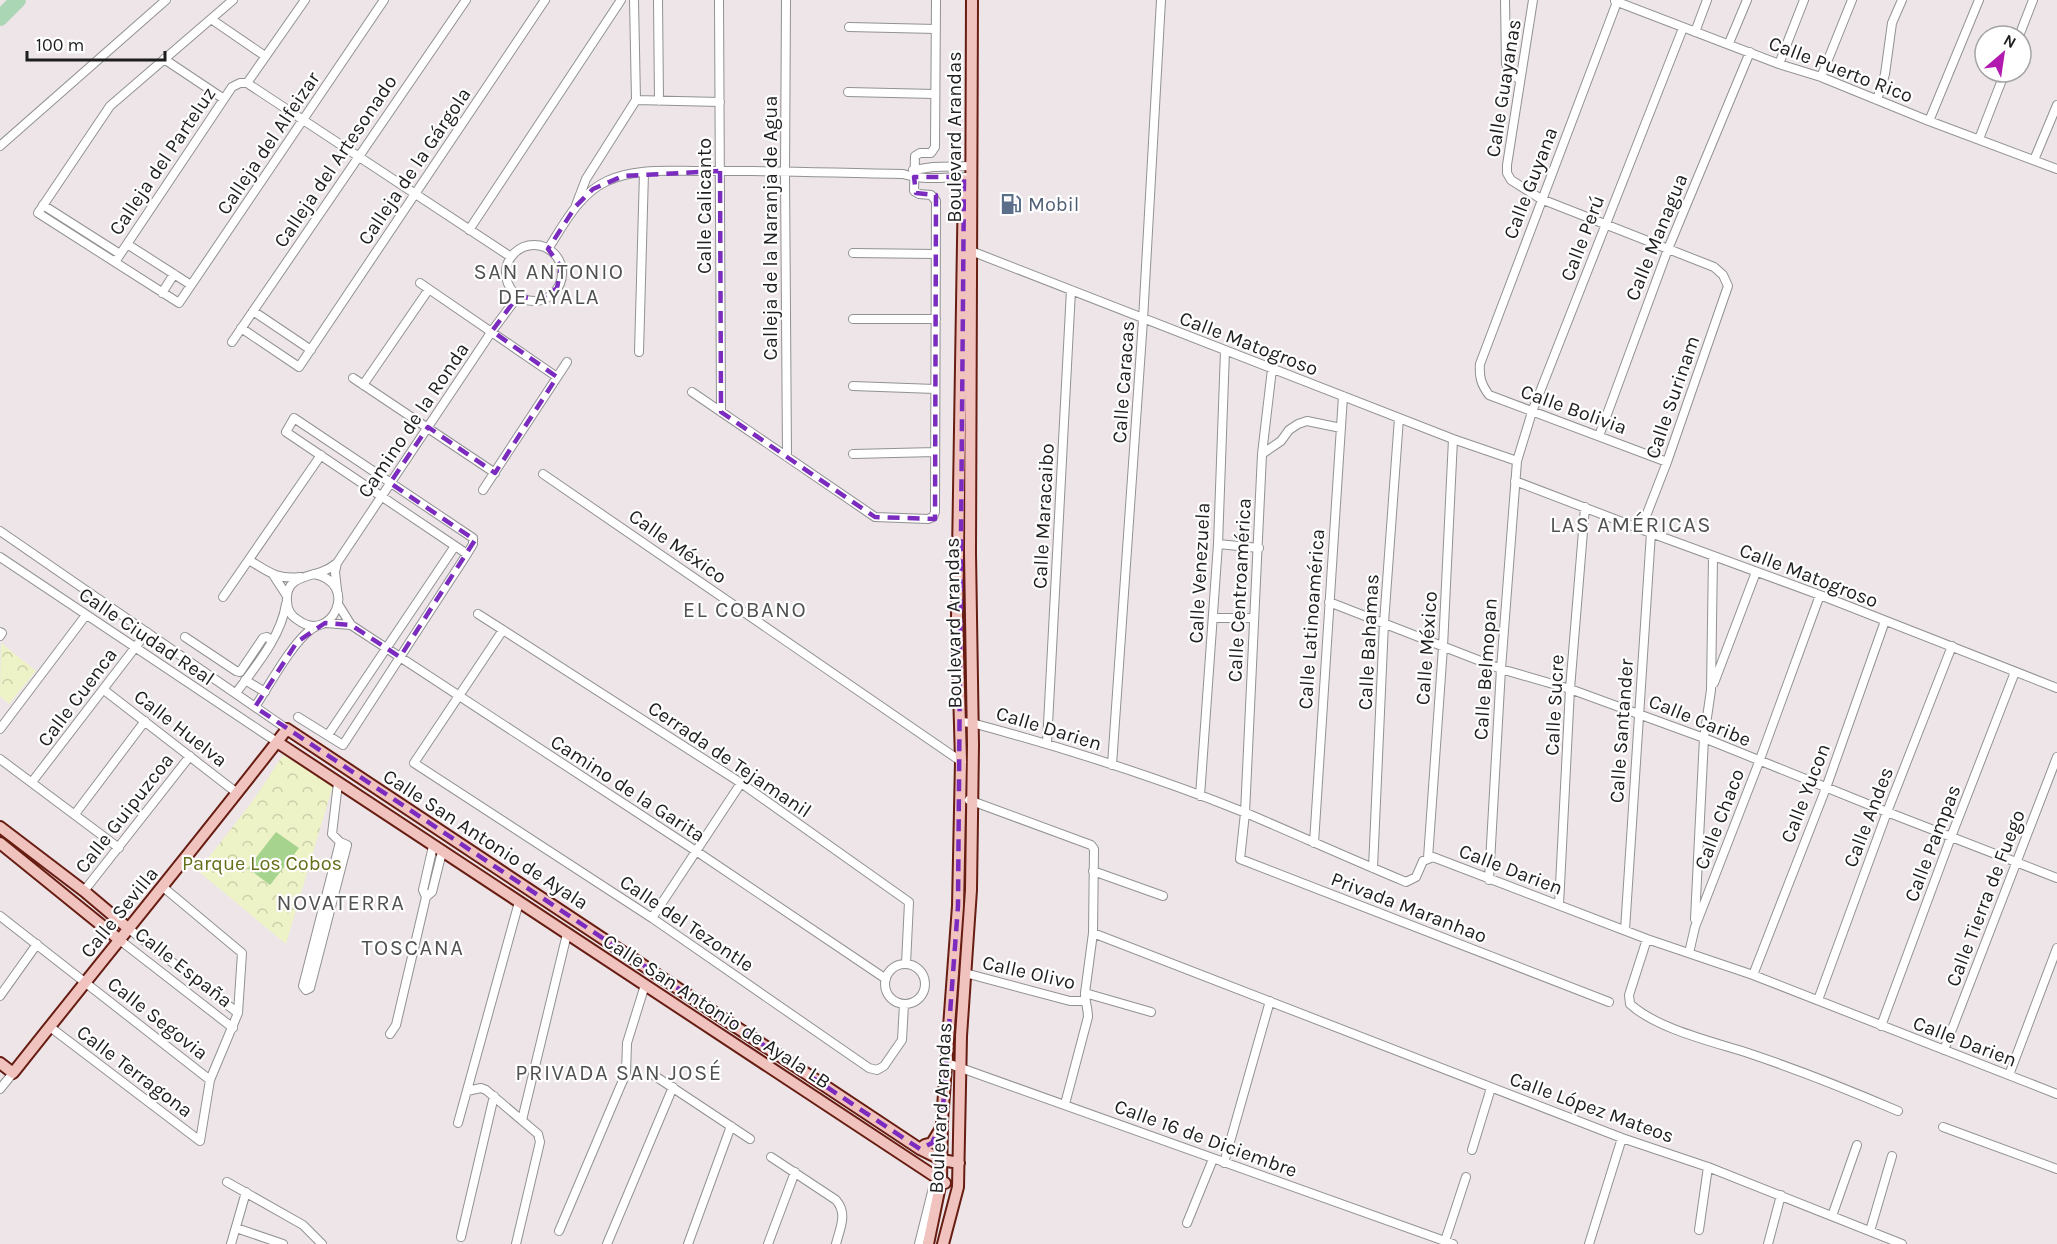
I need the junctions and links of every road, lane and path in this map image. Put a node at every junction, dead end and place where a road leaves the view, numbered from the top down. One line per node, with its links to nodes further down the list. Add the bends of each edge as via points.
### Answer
1 (166, 0): 52 (street)
2 (233, 0): 26 (street)
3 (305, 0): 34 (street, Calleja del Parteluz)
4 (384, 0): 49 (street, Calleja del Alfeizar)
5 (466, 0): 53 (street, Calleja del Artesonado)
6 (545, 0): 61 (street, Calleja de la Gárgola)
7 (621, 0): 66 (street)
8 (634, 0): 44 (street)
9 (658, 0): 46 (street)
10 (719, 0): 47 (street, Calle Calicanto)
11 (786, 0): 59 (street, Calleja de la Naranja de Agua)
12 (936, 0): 30 (street)
13 (967, 0): 57 (main road, Boulevard Arandas)
14 (972, 0): 57 (main road, Boulevard Arandas)
15 (1161, 0): 86 (street, Calle Caracas)
16 (1505, 0): 38 (street, via 1506,64)
17 (1533, 0): 38 (street, Calle Guayanas)
18 (1707, 0): 31 (street)
19 (1747, 0): 32 (street)
20 (1804, 0): 36 (street)
21 (1852, 0): 37 (street)
22 (1902, 0): 45 (street, via 1893,23)
23 (1979, 0): 50 (street)
24 (2033, 0): 27 (street)
25 (1616, 1): 29 (street, Calle Puerto Rico); 62 (street, Calle Guyana)
26 (211, 19): 34 (street); 35 (street)
27 (2024, 24)
28 (849, 27): 30 (street)
29 (1683, 28): 31 (street, Calle Puerto Rico); 65 (street, Calle Perú)
30 (936, 29): 42 (street)
31 (1695, 32): 32 (street, Calle Puerto Rico)
32 (1729, 43): 33 (street, Calle Puerto Rico)
33 (1750, 52): 36 (street, Calle Puerto Rico); 69 (street, Calle Managua)
34 (266, 56): 39 (street, Calleja del Parteluz)
35 (164, 58): 43 (street); 63 (street, via 110,106)
36 (1779, 64): 37 (street, Calle Puerto Rico)
37 (1821, 77): 45 (street, Calle Puerto Rico)
38 (1520, 80): 62 (street, Calle Guayanas, via 1507,173)
39 (247, 83): 43 (street, Calleja del Parteluz, via 232,87); 49 (street)
40 (2000, 84): 51 (street)
41 (848, 92): 42 (street)
42 (936, 94): 60 (street, via 935,147 931,153 915,156)
43 (224, 99): 67 (street, Calleja del Parteluz)
44 (636, 100): 46 (street); 64 (street, via 586,179)
45 (1877, 100): 50 (street, Calle Puerto Rico)
46 (659, 101): 47 (street)
47 (720, 102): 56 (street, Calle Calicanto)
48 (2057, 105): 54 (street)
49 (304, 121): 53 (street); 78 (street, Calleja del Alfeizar)
50 (1929, 121): 51 (street, Calle Puerto Rico)
51 (1979, 139): 54 (street, Calle Puerto Rico)
52 (0, 146)
53 (358, 157): 61 (street); 83 (street, Calleja del Artesonado)
54 (2034, 160): 55 (street, Calle Puerto Rico)
55 (2057, 169)
56 (720, 171): 58 (street); 59 (street); 103 (street, Calle Calicanto)
57 (968, 171): 60 (street); 70 (main road, Boulevard Arandas); 148 (main road, Boulevard Arandas)
58 (645, 172): 64 (street, via 607,181); 92 (street)
59 (785, 172): 60 (street); 114 (street, Calleja de la Naranja de Agua)
60 (915, 173): 73 (street, via 914,191 931,195 936,201)
61 (415, 194): 66 (street); 90 (street, Calleja de la Gárgola)
62 (1541, 200): 65 (street); 96 (street, Calle Guyana, via 1480,364)
63 (44, 205): 72 (street); 75 (street, via 38,213)
64 (576, 206): 68 (street)
65 (1604, 225): 69 (street); 104 (street, Calle Perú)
66 (469, 230): 74 (street)
67 (127, 244): 72 (street, Calleja del Parteluz); 76 (street)
68 (548, 249): 74 (street, via 535,245 521,248); 82 (street, via 561,267 557,288 539,300 528,301)
69 (1668, 249): 108 (street, Calle Managua); 116 (street, Calle Surinam, via 1714,267 1728,286)
70 (971, 251): 80 (street, Calle Matogroso); 145 (main road, Boulevard Arandas)
71 (853, 253): 73 (street)
72 (120, 254): 75 (street, Calleja del Parteluz)
73 (936, 254): 85 (street)
74 (511, 257): 82 (street, via 506,271 508,285)
75 (115, 262): 81 (street)
76 (174, 274): 78 (street); 81 (street)
77 (420, 283): 79 (street)
78 (191, 285): 81 (street, Calleja del Alfeizar, via 178,303)
79 (429, 289): 88 (street); 98 (street)
80 (1071, 290): 86 (street, Calle Matogroso); 184 (street, Calle Maracaibo)
81 (162, 293)
82 (518, 296): 88 (street, Camino de la Ronda)
83 (253, 311): 87 (street, Calleja del Artesonado); 90 (street)
84 (853, 319): 85 (street)
85 (936, 319): 100 (street)
86 (1143, 320): 91 (street, Calle Matogroso); 190 (street, Calle Caracas)
87 (241, 328): 89 (street, Calleja del Artesonado); 90 (street, Calleja de la Gárgola, via 299,367)
88 (492, 331): 95 (street); 106 (street, Camino de la Ronda)
89 (232, 342)
90 (311, 350)
91 (1225, 351): 94 (street, Calle Matogroso); 127 (street, Calle Venezuela)
92 (639, 352)
93 (567, 362): 95 (street)
94 (1272, 369): 102 (street, Calle Matogroso); 112 (street, Calle Centroamérica)
95 (557, 377): 117 (street)
96 (1479, 377): 104 (street, Calle Bolivia, via 1489,395)
97 (352, 378): 98 (street)
98 (363, 385): 106 (street)
99 (853, 386): 100 (street)
100 (936, 389): 110 (street)
101 (692, 392): 103 (street)
102 (1343, 396): 105 (street, Calle Matogroso); 107 (street, Calle Latinoamérica)
103 (721, 412): 114 (street)
104 (1532, 412): 108 (street, Calle Bolivia); 115 (street, Calle Perú)
105 (1399, 418): 109 (street, Calle Matogroso); 152 (street, Calle Bahamas)
106 (428, 427): 117 (street); 120 (street, Camino de la Ronda)
107 (1341, 428): 112 (street, via 1298,424); 143 (street, Calle Latinoamérica)
108 (1599, 436): 116 (street, Calle Bolivia)
109 (1453, 439): 115 (street, Calle Matogroso); 159 (street, Calle México)
110 (935, 452): 111 (street); 114 (street, via 935,512 928,519 874,517)
111 (853, 454)
112 (1262, 454): 129 (street, Calle Centroamérica)
113 (321, 455): 120 (street, via 286,432 294,418); 122 (street); 133 (street)
114 (787, 457)
115 (1517, 461): 119 (street, Calle Belmopan)
116 (1667, 462): 124 (street, Calle Surinam)
117 (495, 473): 121 (street)
118 (543, 474): 188 (street, Calle México)
119 (1515, 481): 123 (street, Calle Matogroso); 164 (street, Calle Belmopan)
120 (390, 483): 122 (street, Camino de la Ronda); 130 (street, via 473,538)
121 (483, 490)
122 (381, 496): 128 (street); 134 (street, Camino de la Ronda)
123 (1585, 507): 124 (street, Calle Matogroso); 168 (street, Calle Sucre)
124 (1641, 529): 126 (street, Calle Matogroso)
125 (0, 531): 156 (street, Calle San Antonio de Ayala)
126 (1651, 534): 131 (street, Calle Matogroso); 175 (street, Calle Santander)
127 (1218, 544): 129 (street); 149 (street, Calle Venezuela)
128 (456, 546): 130 (street); 162 (street)
129 (1259, 548): 150 (street, Calle Centroamérica)
130 (467, 554): 163 (street)
131 (1713, 556): 135 (street, Calle Matogroso); 170 (street)
132 (0, 557): 147 (street, Calle Ciudad Real)
133 (249, 560): 137 (street); 141 (street)
134 (337, 563): 136 (street); 139 (street)
135 (1756, 572): 140 (street, Calle Matogroso); 170 (street)
136 (314, 574): 138 (street); 139 (street, via 328,578)
137 (274, 576): 138 (street); 142 (street)
138 (300, 577): 142 (street, via 291,585)
139 (337, 590): 144 (street)
140 (1820, 595): 151 (street, Calle Matogroso); 189 (street, Calle Chaco)
141 (223, 597)
142 (287, 599): 153 (street, via 289,611 301,623); 158 (street, via 284,616)
143 (1329, 602): 152 (street, Calle Caribe); 207 (street, Calle Latinoamérica)
144 (338, 604): 153 (street, via 336,612); 154 (street, Camino de la Garita)
145 (970, 611): 148 (street); 178 (main road, Boulevard Arandas)
146 (478, 614): 155 (street, Cerrada de Tejamanil)
147 (86, 615): 161 (street, Calle Ciudad Real); 179 (street)
148 (957, 617): 178 (main road, Boulevard Arandas)
149 (1213, 618): 150 (street); 197 (street, Calle Venezuela)
150 (1254, 618): 200 (street, Calle Centroamérica)
151 (1885, 621): 160 (street, Calle Matogroso); 195 (street, Calle Yucon)
152 (1384, 623): 159 (street, Calle Caribe); 213 (street, Calle Bahamas)
153 (322, 624): 154 (street, Camino de la Garita); 171 (street, via 306,631)
154 (351, 626): 162 (street, Camino de la Garita)
155 (503, 630): 173 (street); 194 (street, Cerrada de Tejamanil)
156 (147, 632): 161 (street, Calle Cuenca); 172 (street, Calle San Antonio de Ayala)
157 (185, 637): 158 (street, via 240,672 262,638)
158 (272, 640): 166 (street)
159 (1443, 646): 164 (street, Calle Caribe); 211 (street, Calle México)
160 (1952, 646): 165 (street, Calle Matogroso); 199 (street, Calle Andes)
161 (135, 648): 169 (street, Calle Cuenca); 183 (street, Calle Ciudad Real)
162 (386, 648): 163 (street, Camino de la Garita); 181 (street)
163 (400, 657): 173 (street, Camino de la Garita); 181 (street, via 343,744)
164 (1501, 669): 168 (street, Calle Caribe); 216 (street, Calle Belmopan)
165 (2015, 672): 167 (street, Calle Matogroso); 205 (street, Calle Pampas)
166 (246, 680): 171 (street); 172 (street)
167 (2057, 688)
168 (1570, 689): 175 (street, Calle Caribe); 221 (street, Calle Sucre)
169 (104, 690): 177 (street, Calle Huelva); 192 (street, Calle Cuenca)
170 (1711, 690): 182 (street)
171 (265, 692): 174 (street)
172 (236, 693): 174 (street, Calle San Antonio de Ayala)
173 (459, 696): 210 (street, Camino de la Garita); 223 (street, Calle del Tezontle, via 414,763)
174 (255, 707): 180 (street, Calle San Antonio de Ayala)
175 (1638, 713): 182 (street, Calle Caribe); 227 (street, Calle Santander)
176 (298, 717): 181 (street)
177 (145, 721): 185 (street, Calle Huelva); 201 (street)
178 (966, 722): 184 (street, Calle Darien); 188 (main road, Boulevard Arandas); 191 (main road, Boulevard Arandas)
179 (0, 729)
180 (287, 729): 183 (main road, Calle Sevilla); 202 (main road, Calle San Antonio de Ayala)
181 (327, 735)
182 (1704, 738): 189 (street, Calle Caribe); 224 (street)
183 (277, 742): 193 (main road, Calle San Antonio de Ayala LB); 196 (main road, Calle Sevilla)
184 (1047, 743): 190 (street, Calle Darien)
185 (190, 756): 196 (street, Calle Huelva); 208 (street, Calle Guipuzcoa)
186 (2057, 757): 212 (street, Calle Tierra de Fuego)
187 (0, 759): 192 (street)
188 (961, 761): 191 (street, Calle México); 198 (main road, Boulevard Arandas)
189 (1759, 762): 195 (street, Calle Caribe); 224 (street, Calle Chaco)
190 (1113, 765): 197 (street, Calle Darien)
191 (973, 769): 198 (main road, Boulevard Arandas)
192 (32, 782): 201 (street)
193 (338, 783): 204 (main road, Calle San Antonio de Ayala LB); 226 (street, via 332,834 347,845)
194 (741, 783): 210 (street); 237 (street, Cerrada de Tejamanil, via 909,902)
195 (1826, 788): 199 (street, Calle Caribe); 239 (street, Calle Yucon)
196 (237, 793): 217 (main road, Calle Sevilla)
197 (1200, 796): 200 (street, Calle Darien)
198 (966, 800): 214 (street, via 1093,847); 238 (main road, Boulevard Arandas, via 970,890); 259 (main road, Boulevard Arandas)
199 (1887, 812): 205 (street, Calle Caribe); 246 (street, Calle Andes)
200 (1245, 813): 207 (street, Calle Darien); 248 (street, Privada Maranhao, via 1240,859)
201 (75, 814): 208 (street)
202 (423, 819): 204 (main road); 232 (main road, Calle San Antonio de Ayala)
203 (0, 827): 218 (main road, Calle España)
204 (413, 833): 209 (main road, Calle San Antonio de Ayala LB)
205 (1951, 837): 212 (street, Calle Caribe); 253 (street, Calle Pampas)
206 (0, 843): 231 (main road, Calle España)
207 (1314, 843): 213 (street, Calle Darien)
208 (119, 848): 218 (street, Calle Guipuzcoa)
209 (437, 849): 220 (main road, Calle San Antonio de Ayala LB); 256 (street, via 423,890 426,897 396,1025)
210 (696, 851): 223 (street); 240 (street, Camino de la Garita)
211 (1428, 858): 213 (street, Calle Darien, via 1416,877 1406,882); 216 (street, Calle Darien)
212 (2016, 861): 215 (street, Calle Caribe); 257 (street, Calle Tierra de Fuego)
213 (1373, 868)
214 (1093, 871): 219 (street); 228 (street)
215 (2057, 878)
216 (1489, 880): 221 (street, Calle Darien)
217 (163, 887): 225 (main road, Calle Sevilla); 252 (street, via 242,953)
218 (84, 891): 225 (main road, Calle España)
219 (1163, 896)
220 (519, 902): 229 (main road, Calle San Antonio de Ayala LB); 268 (street)
221 (1559, 905): 227 (street, Calle Darien)
222 (0, 916): 233 (street, Calle Segovia)
223 (652, 918): 249 (street, Calle del Tezontle, via 869,1068 877,1070 884,1066 902,1040)
224 (1695, 927): 235 (street, Calle Chaco)
225 (129, 929): 231 (main road, Calle Sevilla); 252 (street, Calle España)
226 (321, 929): 226 (street, via 303,986 306,990 310,988)
227 (1625, 930): 230 (street, Calle Darien)
228 (1093, 933): 245 (street); 247 (street, Calle López Mateos)
229 (567, 934): 236 (main road, Calle San Antonio de Ayala LB); 273 (street)
230 (1647, 939): 235 (street, Calle Darien); 272 (street, via 1629,995 1630,1004 1638,1012 1685,1034 1827,1082)
231 (121, 941): 241 (main road, Calle Sevilla); 255 (street, Calle España)
232 (611, 943): 236 (main road); 244 (main road, Calle San Antonio de Ayala)
233 (37, 944): 241 (street, Calle Segovia); 243 (street)
234 (2057, 948): 263 (street)
235 (1689, 953): 239 (street, Calle Darien)
236 (601, 956): 242 (main road, Calle San Antonio de Ayala LB)
237 (906, 964): 240 (street, via 895,967); 249 (street, via 920,970 925,989 917,1000)
238 (965, 974): 245 (street, Calle Olivo, via 1070,1002); 260 (main road, Boulevard Arandas)
239 (1753, 975): 246 (street, Calle Darien)
240 (886, 979): 249 (street, via 889,995)
241 (85, 981): 254 (main road, Calle Sevilla); 264 (street, Calle Segovia)
242 (645, 985): 250 (main road, Calle San Antonio de Ayala LB); 302 (street, via 627,1043 626,1073)
243 (1, 991)
244 (686, 993): 250 (main road); 281 (main road, Calle San Antonio de Ayala)
245 (1085, 997): 251 (street, Calle Olivo); 271 (street, via 1088,1017)
246 (1818, 1000): 253 (street, Calle Darien)
247 (1270, 1001): 266 (street, Calle López Mateos); 288 (street)
248 (1609, 1002)
249 (904, 1004)
250 (677, 1006): 294 (main road, Calle San Antonio de Ayala LB, via 927,1172)
251 (1151, 1012)
252 (238, 1013): 255 (street)
253 (1881, 1026): 257 (street, Calle Darien)
254 (50, 1027): 261 (main road, Calle Sevilla); 264 (street, Calle Terragona, via 200,1141)
255 (233, 1028): 264 (street)
256 (390, 1034)
257 (1944, 1050): 263 (street, Calle Darien)
258 (0, 1063): 261 (main road)
259 (947, 1063): 260 (street, Calle 16 de Diciembre); 274 (main road, Boulevard Arandas)
260 (960, 1067): 271 (street, Calle 16 de Diciembre); 287 (main road, Boulevard Arandas)
261 (13, 1073): 267 (street, Calle Sevilla)
262 (652, 1074): 265 (street)
263 (2009, 1075): 269 (street, Calle Darien)
264 (210, 1080)
265 (673, 1087): 276 (street); 310 (street)
266 (1491, 1088): 278 (street, Calle López Mateos); 282 (street)
267 (0, 1089)
268 (467, 1091): 270 (street, via 481,1088); 275 (street)
269 (2057, 1094)
270 (494, 1096): 273 (street); 304 (street)
271 (1065, 1104): 285 (street, Calle 16 de Diciembre)
272 (1898, 1111)
273 (522, 1120): 309 (street, via 538,1134 540,1142)
274 (942, 1121): 281 (main road, via 936,1139); 286 (main road, Boulevard Arandas)
275 (458, 1123)
276 (731, 1126): 279 (street); 311 (street)
277 (1943, 1127): 290 (street)
278 (1622, 1138): 289 (street, Calle López Mateos); 318 (street)
279 (750, 1139)
280 (1857, 1145): 298 (street)
281 (920, 1149): 286 (main road, Calle San Antonio de Ayala)
282 (1472, 1150)
283 (1892, 1156): 303 (street)
284 (771, 1157): 291 (street)
285 (1213, 1159): 288 (street, Calle 16 de Diciembre); 299 (street)
286 (942, 1160): 287 (main road, Calle San Antonio de Ayala); 294 (main road, Boulevard Arandas)
287 (959, 1163): 295 (main road, Boulevard Arandas)
288 (1224, 1163): 305 (street, Calle 16 de Diciembre)
289 (1708, 1167): 297 (street, Calle López Mateos); 301 (street)
290 (2057, 1169)
291 (795, 1172): 312 (street); 313 (street, via 842,1207)
292 (1466, 1177): 305 (street)
293 (227, 1182): 296 (street)
294 (937, 1185): 295 (main road, Calle San Antonio de Ayala LB); 314 (street); 315 (main road, Boulevard Arandas, via 938,1201)
295 (958, 1187): 316 (main road, Boulevard Arandas)
296 (246, 1192): 300 (street); 308 (street, via 303,1225)
297 (1780, 1195): 298 (street, Calle López Mateos); 319 (street)
298 (1832, 1216): 303 (street, Calle López Mateos)
299 (1187, 1223)
300 (236, 1228): 306 (street); 307 (street)
301 (1698, 1230)
302 (560, 1231)
303 (1870, 1231): 320 (street, Calle López Mateos)
304 (461, 1237)
305 (1444, 1241): 317 (street, Calle 16 de Diciembre)
306 (231, 1244)
307 (283, 1244)
308 (321, 1244)
309 (516, 1244)
310 (607, 1244)
311 (688, 1244)
312 (768, 1244)
313 (836, 1244)
314 (918, 1244)
315 (928, 1244)
316 (944, 1244)
317 (1453, 1244)
318 (1589, 1244)
319 (1768, 1244)
320 (1902, 1244)

